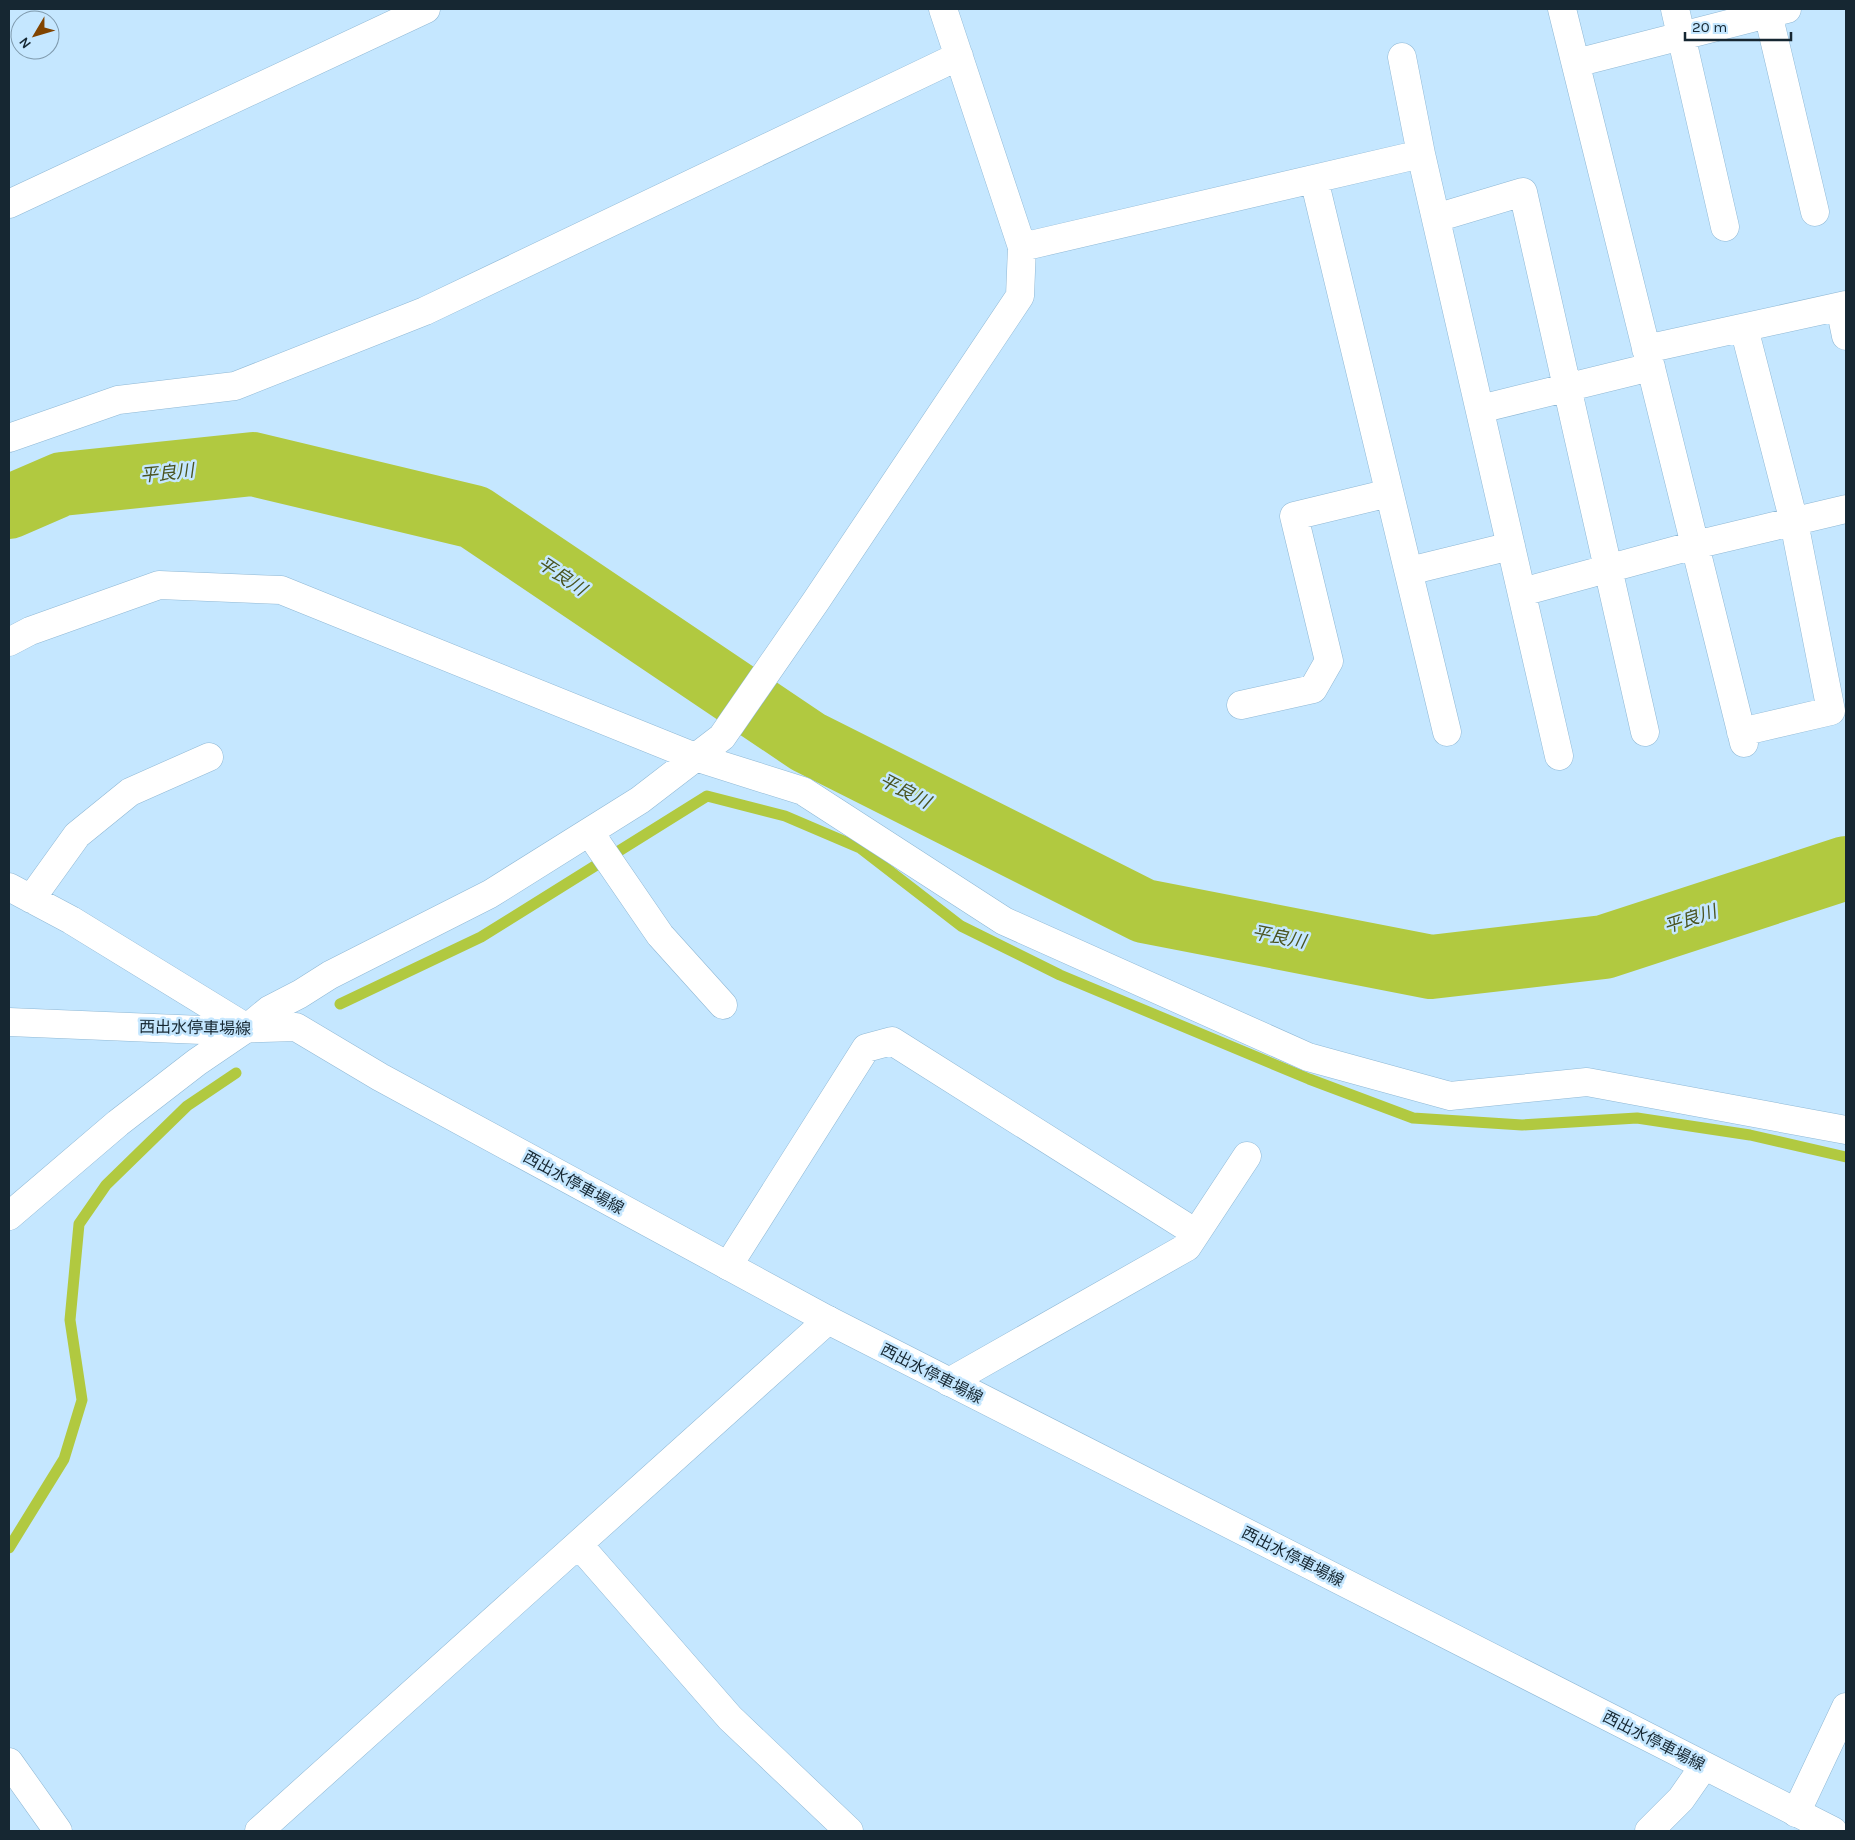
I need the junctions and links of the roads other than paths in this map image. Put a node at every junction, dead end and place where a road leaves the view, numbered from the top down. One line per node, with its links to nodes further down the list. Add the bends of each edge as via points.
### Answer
1 (426, 9): 12 (street)
2 (943, 9): 7 (street)
3 (1562, 9): 9 (street)
4 (1674, 9): 6 (street)
5 (1774, 10): 6 (street); 13 (street)
6 (1681, 36): 9 (street); 15 (street)
7 (959, 56): 16 (street); 23 (street, via 425,311 235,386 118,400)
8 (1402, 57): 10 (street)
9 (1576, 63): 20 (street)
10 (1421, 154): 11 (street); 14 (street)
11 (1314, 179): 16 (street); 24 (street)
12 (9, 204)
13 (1815, 212)
14 (1436, 218): 21 (street, via 1523,192); 22 (street)
15 (1725, 227)
16 (1022, 247): 38 (street, via 1020,296 722,737)
17 (1843, 306): 18 (street); 19 (street)
18 (1744, 328): 20 (street); 26 (street)
19 (1846, 336)
20 (1649, 358): 21 (street); 27 (street)
21 (1567, 387): 22 (street); 29 (street)
22 (1480, 409): 28 (street)
23 (9, 438)
24 (1389, 493): 30 (street); 33 (street, via 1294,516 1329,661 1313,689)
25 (1846, 509): 26 (street)
26 (1794, 522): 27 (street); 27 (street, via 1831,711 1743,738)
27 (1695, 545): 29 (street)
28 (1512, 546): 30 (street); 31 (street)
29 (1608, 568): 31 (street); 35 (street)
30 (1408, 571): 34 (street)
31 (1522, 592): 36 (street)
32 (9, 642): 38 (street, via 30,631 159,585 281,590)
33 (1241, 705)
34 (1447, 732)
35 (1645, 732)
36 (1559, 756)
37 (209, 757): 40 (street, via 130,792 77,835)
38 (696, 757): 39 (street); 44 (street, via 803,791 1004,921 1308,1057 1450,1096 1587,1082)
39 (592, 835): 41 (street, via 660,935); 43 (street, via 490,894 330,975 269,1010)
40 (20, 893): 43 (street, via 71,920)
41 (723, 1005)
42 (9, 1022): 43 (street, 西出水停車場線, via 202,1030)
43 (247, 1028): 46 (street, via 118,1123); 48 (street, 西出水停車場線, via 296,1027)
44 (1846, 1130)
45 (1247, 1156): 47 (street)
46 (9, 1216)
47 (1196, 1233): 48 (street, via 892,1041 866,1048); 50 (street, via 1188,1247)
48 (728, 1266): 49 (street, 西出水停車場線)
49 (828, 1320): 50 (street, 西出水停車場線); 51 (street)
50 (949, 1382): 54 (street, 西出水停車場線)
51 (578, 1545): 57 (street); 58 (street, via 730,1718)
52 (1846, 1707): 55 (street)
53 (9, 1762): 56 (street)
54 (1704, 1766): 55 (street, 西出水停車場線); 59 (street, via 1681,1799)
55 (1796, 1812): 60 (street, 西出水停車場線)
56 (58, 1831)
57 (259, 1831)
58 (849, 1831)
59 (1649, 1831)
60 (1833, 1831)

